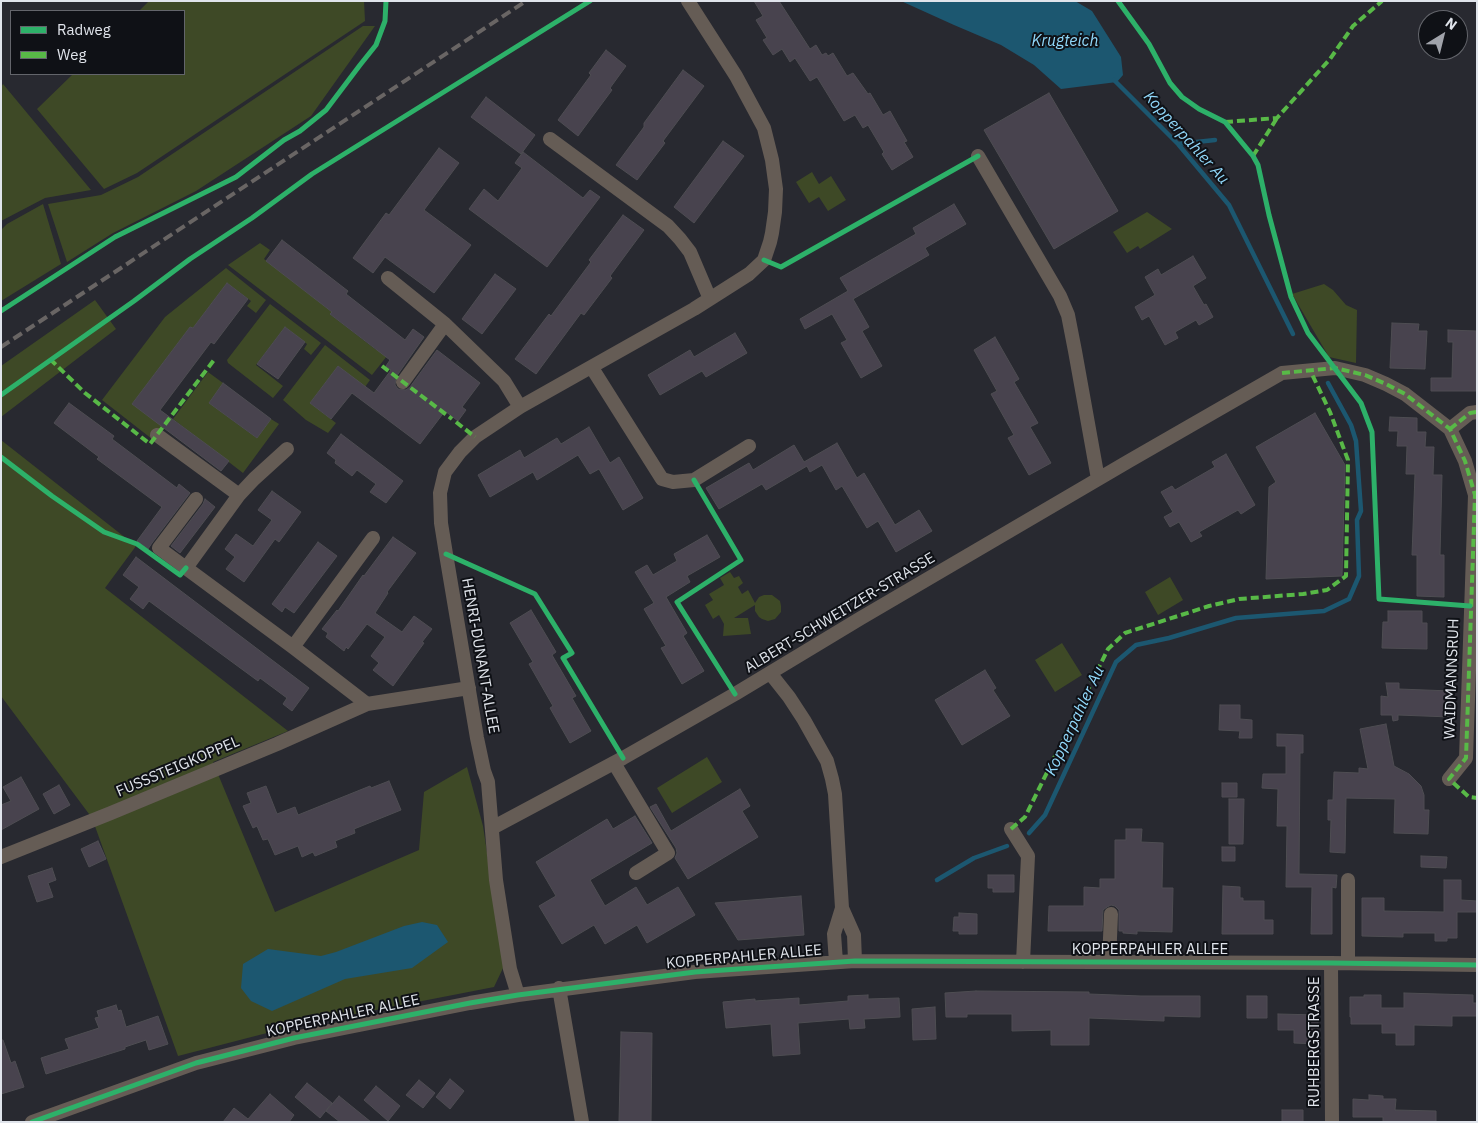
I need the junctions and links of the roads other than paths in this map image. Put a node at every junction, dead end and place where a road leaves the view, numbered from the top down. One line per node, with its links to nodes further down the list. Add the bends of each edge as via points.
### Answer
1 (688, 1): 5 (street, HENRI-DUNANT-ALLEE, via 736,76 764,128 776,189 772,233 764,260 749,274)
2 (550, 139): 5 (street, via 660,220 680,239 690,252)
3 (978, 156): 16 (street, via 1068,315)
4 (388, 278): 6 (street)
5 (710, 299): 7 (street, HENRI-DUNANT-ALLEE)
6 (445, 324): 9 (street); 10 (street, via 504,381)
7 (592, 368): 10 (street, HENRI-DUNANT-ALLEE); 14 (street, via 662,478 673,482 694,480)
8 (1282, 373): 12 (street, WAIDMANNSRUH, via 1335,368 1365,375 1405,394); 16 (street, ALBERT-SCHWEITZER-STRASSE)
9 (403, 382)
10 (520, 407): 26 (street, HENRI-DUNANT-ALLEE, via 475,436 460,452 445,472 440,493 441,522)
11 (1477, 412): 12 (street, via 1470,413)
12 (1450, 429): 19 (street, WAIDMANNSRUH, via 1465,461 1475,495)
13 (157, 436): 17 (street)
14 (749, 446)
15 (287, 449): 17 (street)
16 (1098, 480): 25 (street, ALBERT-SCHWEITZER-STRASSE)
17 (239, 496): 21 (street)
18 (196, 500): 21 (street, via 159,548)
19 (1475, 516): 22 (street, WAIDMANNSRUH)
20 (373, 538): 24 (street)
21 (186, 568): 24 (street)
22 (1474, 576): 23 (street, WAIDMANNSRUH)
23 (1473, 634): 29 (street, WAIDMANNSRUH, via 1466,758)
24 (293, 647): 27 (street)
25 (770, 673): 28 (street, ALBERT-SCHWEITZER-STRASSE); 35 (street, via 790,697 827,761 835,794)
26 (468, 688): 27 (street, FUSSSTEIGKOPPEL); 30 (street, HENRI-DUNANT-ALLEE, via 488,782)
27 (367, 704): 32 (street, FUSSSTEIGKOPPEL)
28 (614, 763): 30 (street, ALBERT-SCHWEITZER-STRASSE); 33 (street, via 668,853)
29 (1449, 779)
30 (492, 828): 45 (street, HENRI-DUNANT-ALLEE, via 496,880 510,968)
31 (1011, 829): 39 (street, via 1028,856)
32 (1, 857)
33 (636, 873)
34 (1348, 880): 42 (street)
35 (842, 908): 37 (street, via 854,935); 38 (street, via 834,934)
36 (1111, 914): 40 (street)
37 (855, 961): 38 (street, KOPPERPAHLER ALLEE); 39 (street, KOPPERPAHLER ALLEE)
38 (836, 962): 44 (street, KOPPERPAHLER ALLEE, via 695,972)
39 (1023, 962): 40 (street, KOPPERPAHLER ALLEE)
40 (1109, 962): 41 (street, KOPPERPAHLER ALLEE)
41 (1331, 962): 42 (street, KOPPERPAHLER ALLEE); 48 (street, RUHBERGSTRASSE)
42 (1348, 963): 43 (street, KOPPERPAHLER ALLEE)
43 (1477, 965)
44 (559, 988): 45 (street, KOPPERPAHLER ALLEE); 47 (street)
45 (518, 995): 46 (street, KOPPERPAHLER ALLEE, via 294,1038 196,1063)
46 (32, 1122)
47 (582, 1122)
48 (1332, 1122)

